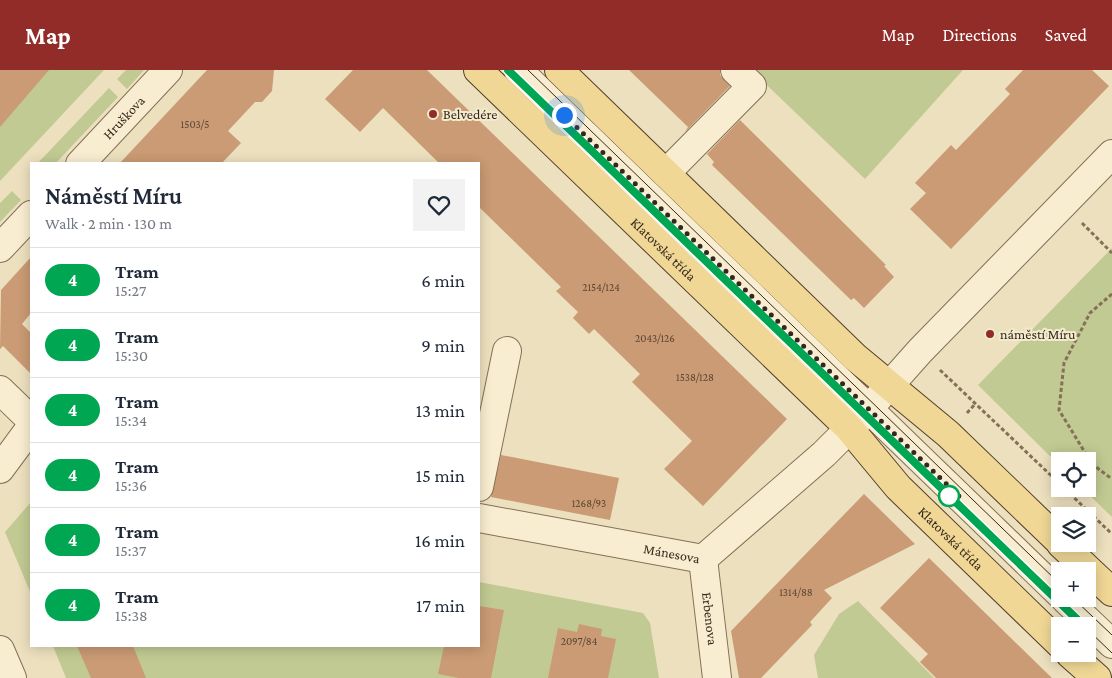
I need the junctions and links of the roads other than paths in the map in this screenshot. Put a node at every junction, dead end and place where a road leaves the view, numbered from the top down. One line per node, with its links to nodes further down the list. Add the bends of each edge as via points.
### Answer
1 (168, 70): 7 (street, Hruškova)
2 (478, 70): 17 (main road, Klatovská třída)
3 (518, 70): 14 (street, Klatovská třída)
4 (559, 70): 8 (main road)
5 (735, 70): 8 (street, via 752,86)
6 (1112, 154): 12 (street)
7 (82, 162)
8 (666, 173): 12 (main road, via 855,357)
9 (30, 216): 10 (street)
10 (0, 248)
11 (507, 351): 19 (street)
12 (889, 386): 14 (street); 21 (main road, via 948,434)
13 (0, 390): 15 (street)
14 (868, 409): 17 (street); 24 (street, Klatovská třída)
15 (30, 419)
16 (30, 428): 18 (street)
17 (849, 428): 23 (street, Mánesova, via 824,454); 27 (main road, Klatovská třída, via 898,487)
18 (0, 469)
19 (480, 482)
20 (480, 518): 23 (street, Mánesova)
21 (1051, 533)
22 (1070, 552): 25 (main road)
23 (703, 559): 32 (street, Erbenova)
24 (1051, 585)
25 (1112, 592)
26 (1073, 607): 28 (street)
27 (1051, 635)
28 (1112, 644)
29 (0, 650): 31 (street)
30 (1079, 662): 33 (main road)
31 (12, 678)
32 (717, 678)
33 (1097, 678)

